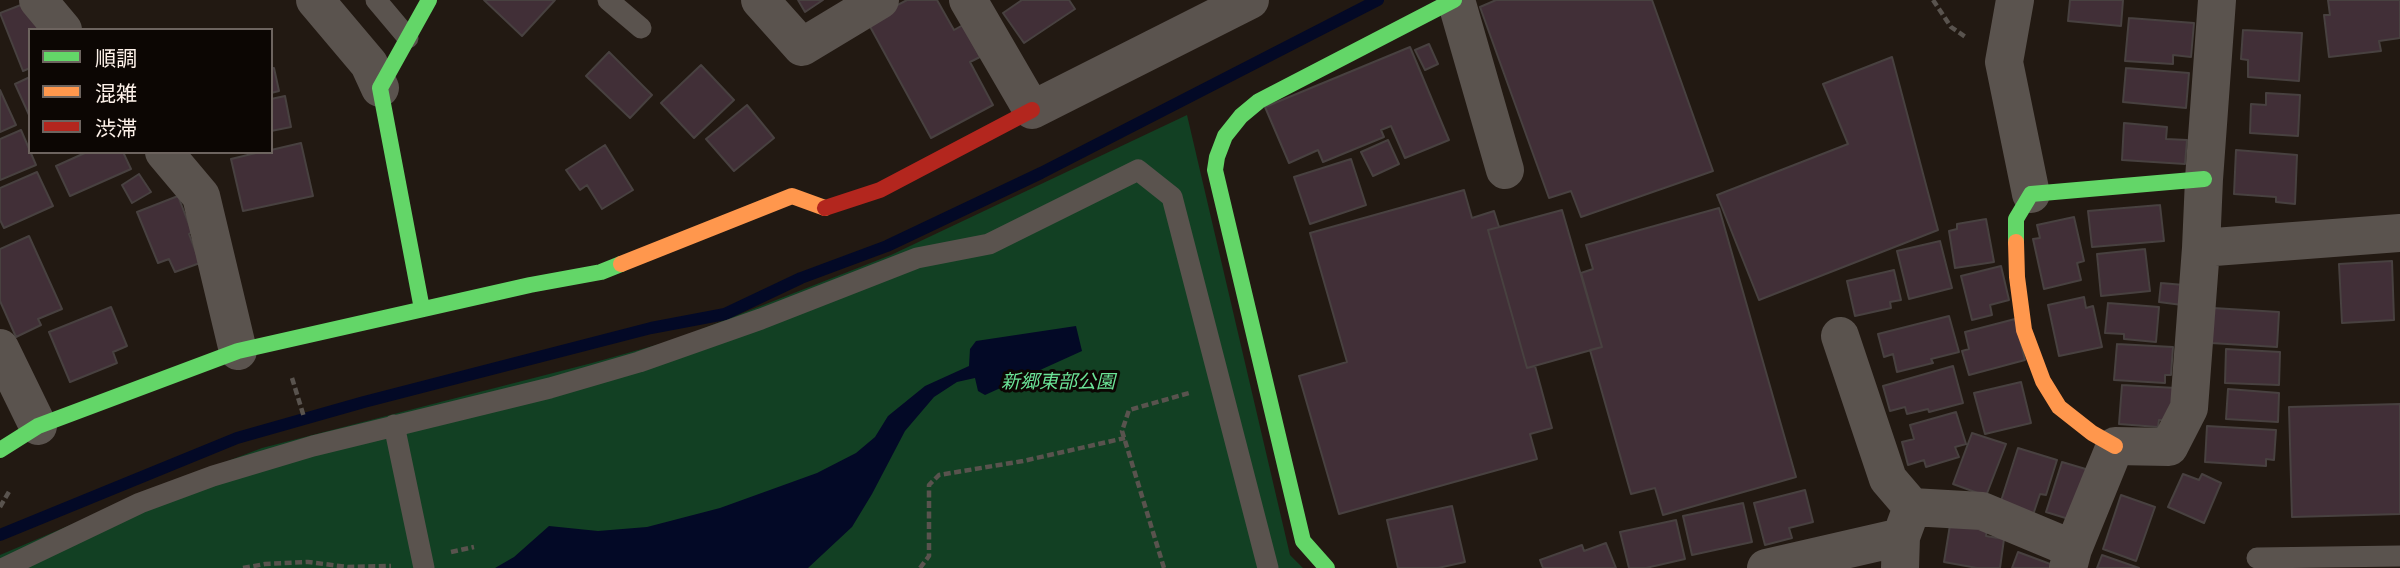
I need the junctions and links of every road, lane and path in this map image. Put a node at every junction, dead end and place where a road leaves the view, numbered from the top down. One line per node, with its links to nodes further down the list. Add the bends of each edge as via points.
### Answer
1 (38, 0): 13 (street)
2 (315, 0): 16 (street, via 369,64)
3 (376, 0): 15 (lane)
4 (429, 0): 15 (street)
5 (608, 0): 14 (lane)
6 (760, 0): 7 (street, via 802,47)
7 (880, 0)
8 (968, 0): 17 (street)
9 (1250, 0): 17 (street)
10 (1455, 0): 19 (street); 43 (street, via 1259,101 1225,136 1217,157 1215,170 1303,541)
11 (2015, 0): 21 (street, via 2004,62)
12 (2217, 0): 20 (street)
13 (61, 28)
14 (641, 28)
15 (408, 38): 16 (street)
16 (380, 88): 24 (street)
17 (1032, 110): 24 (street, via 880,190 827,209 792,196 601,272)
18 (166, 154): 27 (street, via 201,196)
19 (1505, 170)
20 (2204, 179): 21 (street); 23 (street)
21 (2031, 194): 34 (street, via 2015,219 2025,330 2043,381 2059,407)
22 (2400, 233): 23 (street)
23 (2202, 248): 34 (street, via 2189,408 2169,447)
24 (422, 309): 27 (street)
25 (1840, 336): 36 (street)
26 (0, 348): 31 (street)
27 (238, 351): 31 (street)
28 (293, 380): 32 (path)
29 (1220, 384): 30 (lane, via 1172,197 1138,170 989,244 917,258 639,362); 33 (path, via 1129,410 1122,431); 49 (lane)
30 (394, 425): 44 (lane, via 313,446 140,503); 46 (lane)
31 (38, 426): 35 (street)
32 (308, 429)
33 (1125, 438): 47 (path, via 939,475 929,485 929,555); 48 (path)
34 (2115, 446): 41 (street)
35 (0, 450)
36 (1904, 537): 41 (street, via 1982,511); 50 (street)
37 (474, 547): 38 (path)
38 (448, 553)
39 (2400, 556): 40 (lane)
40 (2258, 558)
41 (2071, 559)
42 (397, 564): 45 (path, via 348,567 308,562)
43 (1315, 564)
44 (4, 568)
45 (243, 568)
46 (424, 568)
47 (920, 568)
48 (1164, 568)
49 (1268, 568)
50 (1766, 568)

